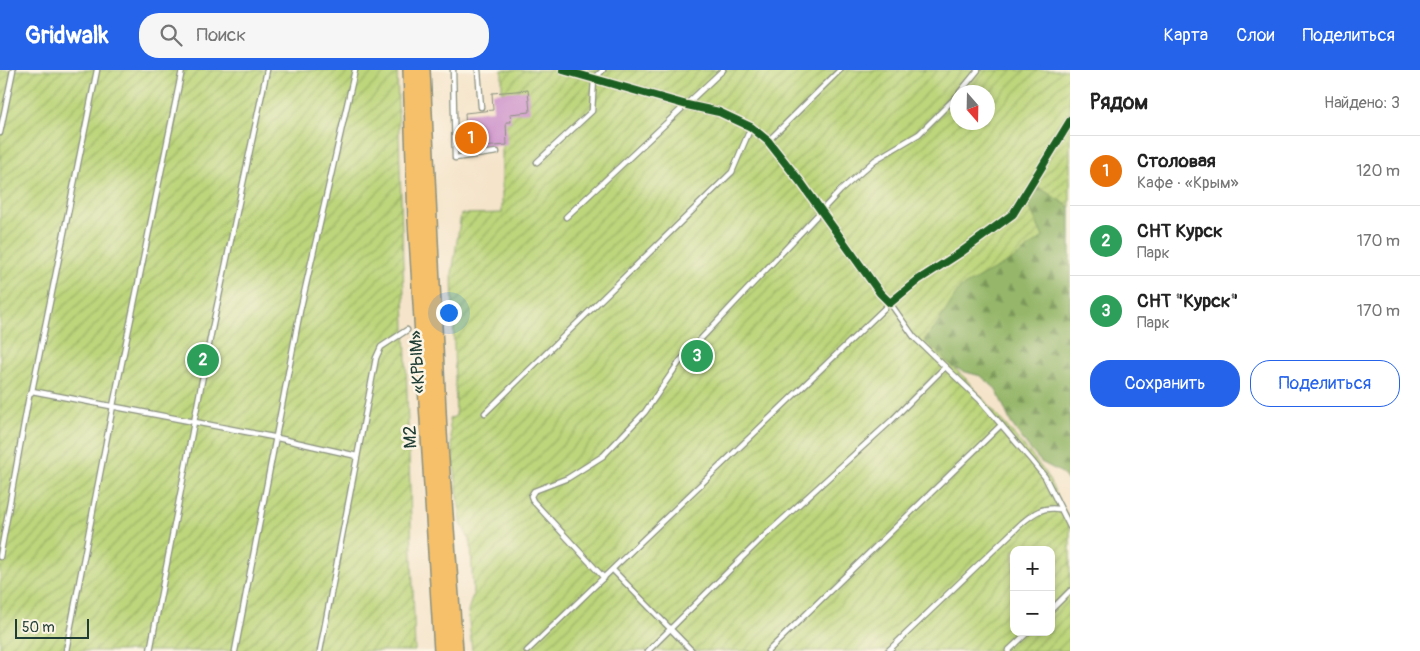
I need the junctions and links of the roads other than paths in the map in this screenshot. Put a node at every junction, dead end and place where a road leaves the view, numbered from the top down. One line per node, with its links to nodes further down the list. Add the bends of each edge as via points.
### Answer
1 (13, 70): 22 (lane)
2 (97, 70): 31 (lane)
3 (182, 70): 32 (lane)
4 (267, 70): 34 (lane)
5 (355, 70): 36 (lane, via 319,225)
6 (411, 70): 51 (highway, М2, via 416,220)
7 (422, 70): 52 (highway, «КРЫМ», via 439,433)
8 (453, 70): 24 (lane, via 455,158)
9 (478, 70): 19 (lane)
10 (563, 70): 15 (street)
11 (603, 70): 15 (lane)
12 (724, 70): 18 (lane)
13 (840, 70): 23 (lane)
14 (978, 70): 16 (lane)
15 (594, 79): 18 (street); 25 (lane, via 592,111)
16 (966, 85)
17 (950, 103): 26 (lane, via 919,134 859,173)
18 (687, 105): 21 (street, via 719,112); 27 (lane)
19 (481, 107)
20 (1070, 121): 28 (street, via 1013,214)
21 (751, 127): 23 (street); 33 (lane, via 732,172)
22 (0, 133)
23 (768, 141): 26 (street)
24 (497, 152)
25 (537, 162)
26 (820, 212): 28 (street); 42 (lane, via 680,361 645,412 603,456 568,478 534,491 533,501)
27 (566, 217)
28 (890, 303): 30 (lane, via 914,337); 41 (lane)
29 (407, 330): 37 (lane, via 381,347 376,358)
30 (945, 367): 35 (lane); 45 (lane, via 891,421 760,540)
31 (32, 391): 32 (lane); 40 (lane)
32 (113, 406): 34 (lane); 47 (lane)
33 (484, 412)
34 (194, 423): 36 (lane); 48 (lane)
35 (1001, 425): 38 (lane, via 1045,477); 56 (lane)
36 (276, 438): 37 (lane); 49 (lane)
37 (358, 456): 50 (lane)
38 (1059, 509): 39 (lane); 57 (lane, via 1037,510)
39 (1070, 527)
40 (0, 557)
41 (613, 570): 42 (lane); 45 (lane)
42 (604, 578): 53 (lane)
43 (1070, 591): 44 (lane)
44 (1055, 606)
45 (671, 630): 54 (lane); 55 (lane)
46 (1024, 636): 58 (lane)
47 (66, 651)
48 (150, 651)
49 (235, 651)
50 (320, 651)
51 (442, 651)
52 (455, 651)
53 (527, 651)
54 (648, 651)
55 (692, 651)
56 (768, 651)
57 (888, 651)
58 (1008, 651)

